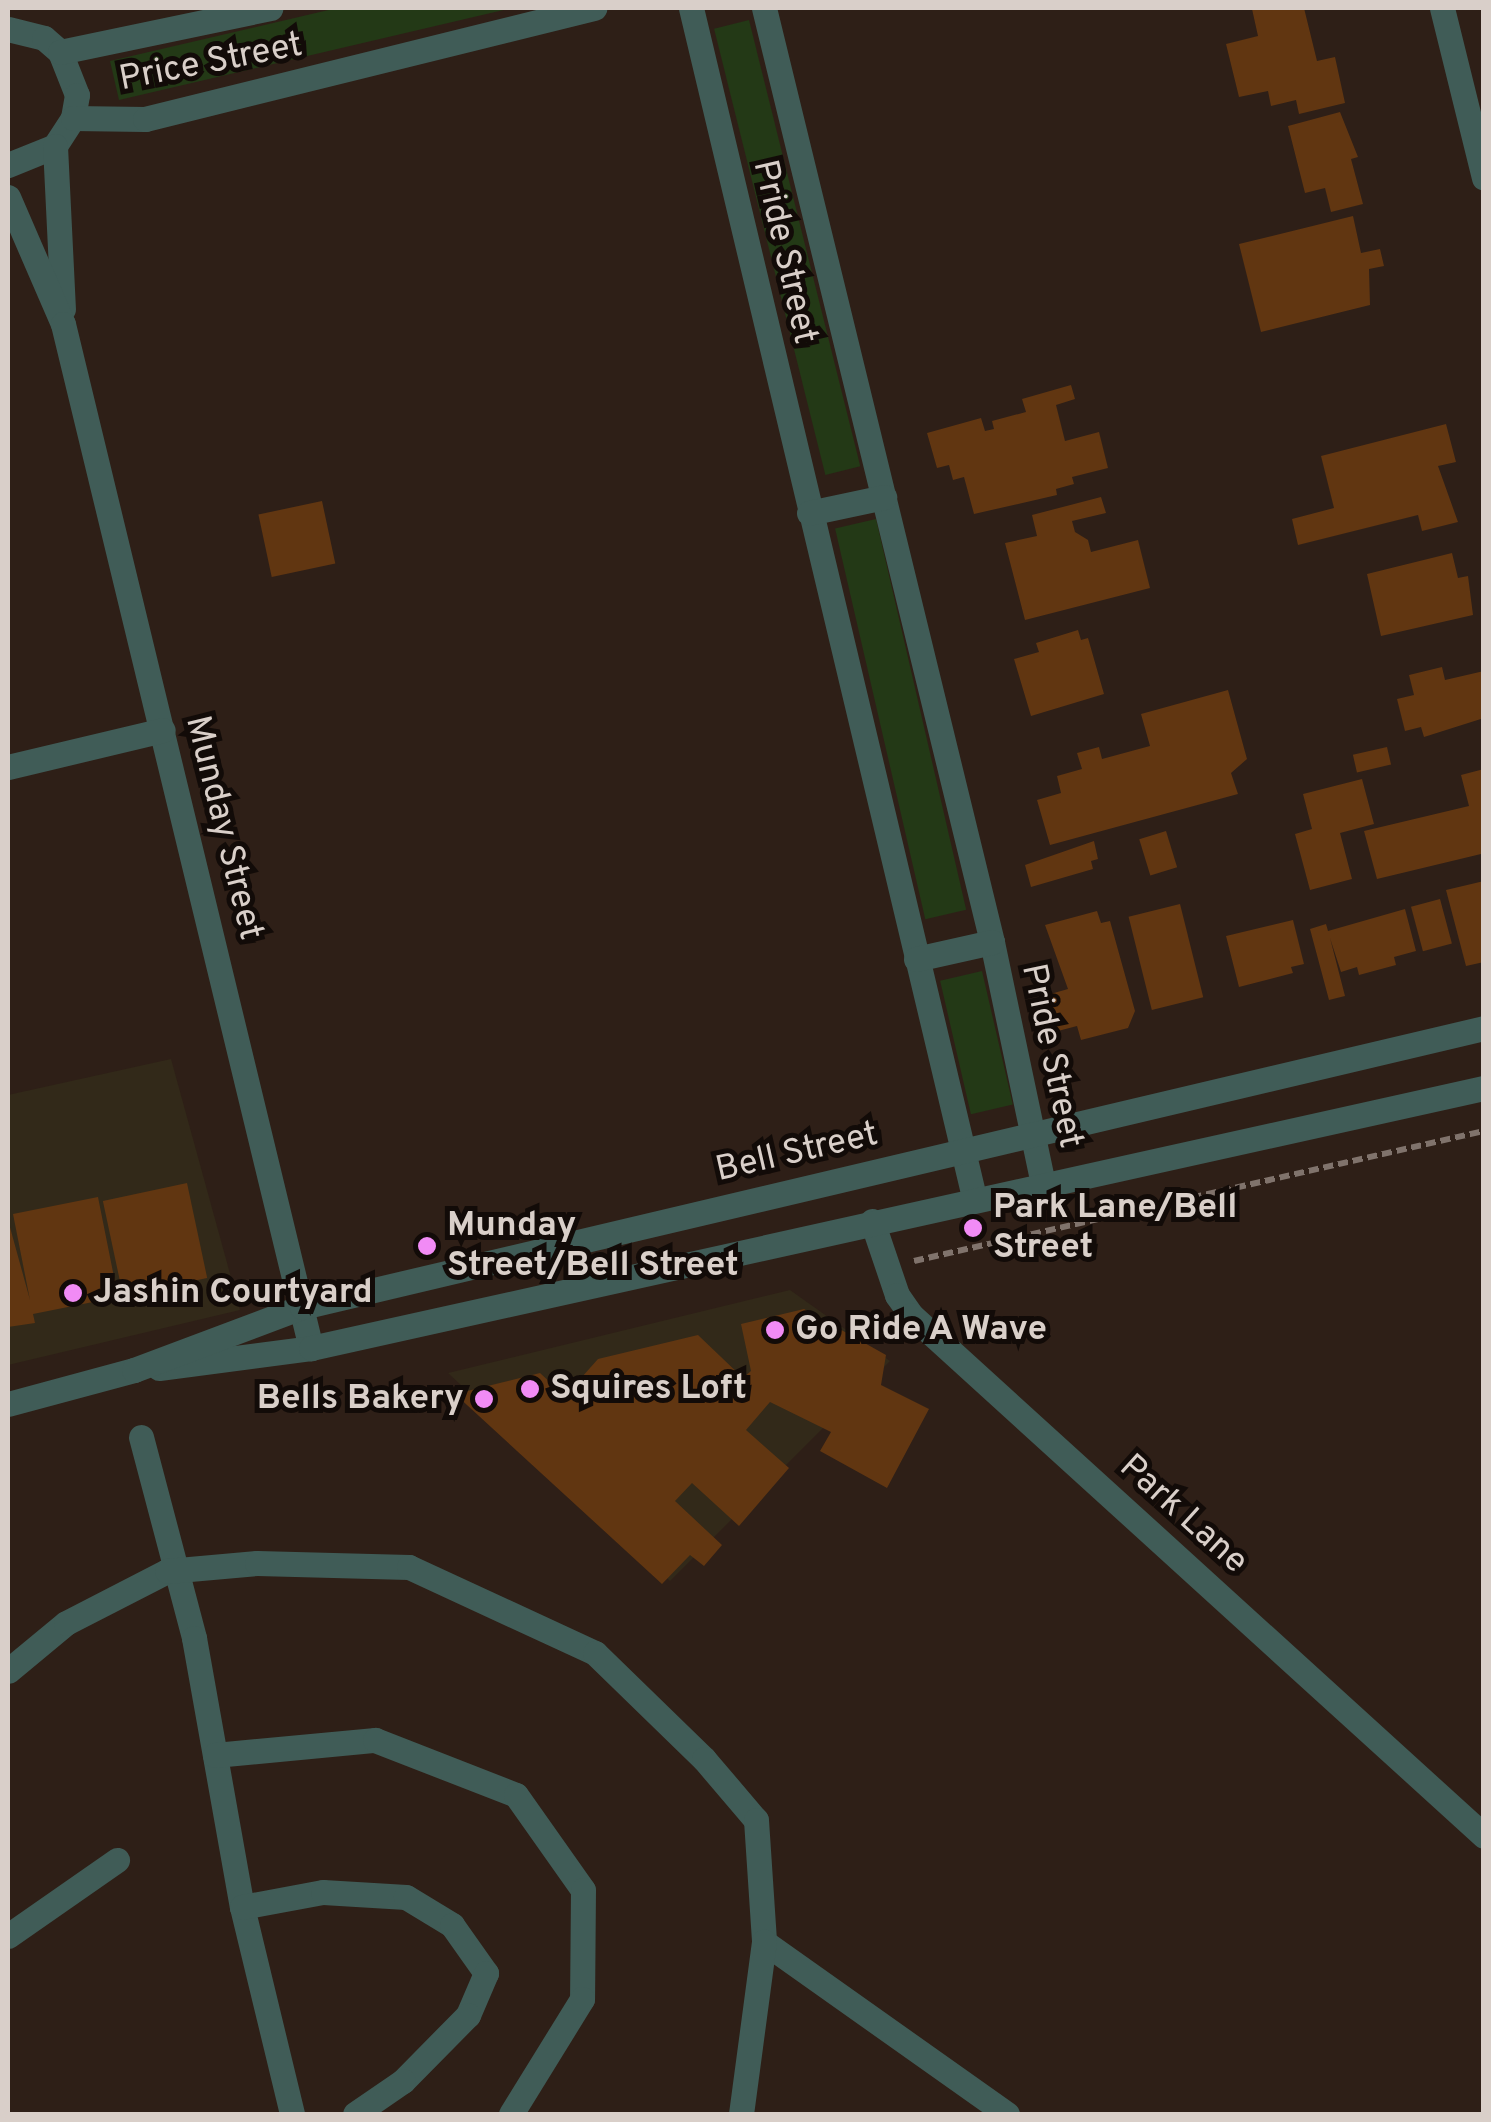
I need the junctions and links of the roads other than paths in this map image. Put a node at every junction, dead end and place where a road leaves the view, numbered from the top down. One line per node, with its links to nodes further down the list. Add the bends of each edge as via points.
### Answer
1 (13, 8): 7 (street)
2 (270, 8): 8 (street, Price Street)
3 (595, 8): 9 (street, Price Street, via 145,119)
4 (691, 8): 16 (street, Pride Street)
5 (764, 8): 15 (street, Pride Street)
6 (1442, 8): 12 (street)
7 (17, 30): 8 (street)
8 (60, 52): 9 (street, Price Street, via 75,83)
9 (74, 118): 10 (street)
10 (55, 146): 11 (street); 14 (street, Munday Street)
11 (8, 164)
12 (1484, 178)
13 (8, 197): 14 (street, Munday Street)
14 (63, 324): 17 (street, Munday Street)
15 (884, 497): 16 (street); 19 (street, Pride Street)
16 (809, 513): 20 (street, Pride Street)
17 (164, 730): 18 (street); 28 (street, Munday Street)
18 (8, 767)
19 (992, 942): 20 (street, Pride Street); 23 (street, Pride Street)
20 (916, 959): 24 (street, Pride Street)
21 (1484, 1028): 23 (street, Bell Street)
22 (1484, 1088): 25 (street, Bell Street)
23 (1032, 1134): 24 (street, Bell Street); 25 (street, Pride Street)
24 (962, 1149): 26 (street, Pride Street); 28 (street, Bell Street)
25 (1042, 1184): 26 (street, Bell Street)
26 (974, 1197): 27 (street, Bell Street)
27 (872, 1221): 29 (street, Bell Street); 36 (street, Park Lane, via 910,1315)
28 (302, 1307): 29 (street, Munday Street); 30 (street, Bell Street)
29 (311, 1348): 30 (street, Bell Street)
30 (134, 1370): 31 (street, Bell Street)
31 (8, 1404)
32 (141, 1437): 33 (street)
33 (176, 1570): 34 (street, via 66,1623); 35 (street); 40 (street, via 258,1562 409,1567 595,1653 704,1758 756,1820)
34 (8, 1671)
35 (215, 1755): 38 (street); 43 (street, via 375,1740 516,1795 583,1890 582,1999)
36 (1484, 1836)
37 (117, 1860): 39 (street)
38 (242, 1907): 41 (street); 42 (street, via 323,1892 406,1897 452,1925 486,1973 468,2015 403,2081)
39 (8, 1936)
40 (764, 1942): 44 (street); 45 (street)
41 (292, 2114)
42 (356, 2114)
43 (511, 2114)
44 (740, 2114)
45 (1007, 2114)

